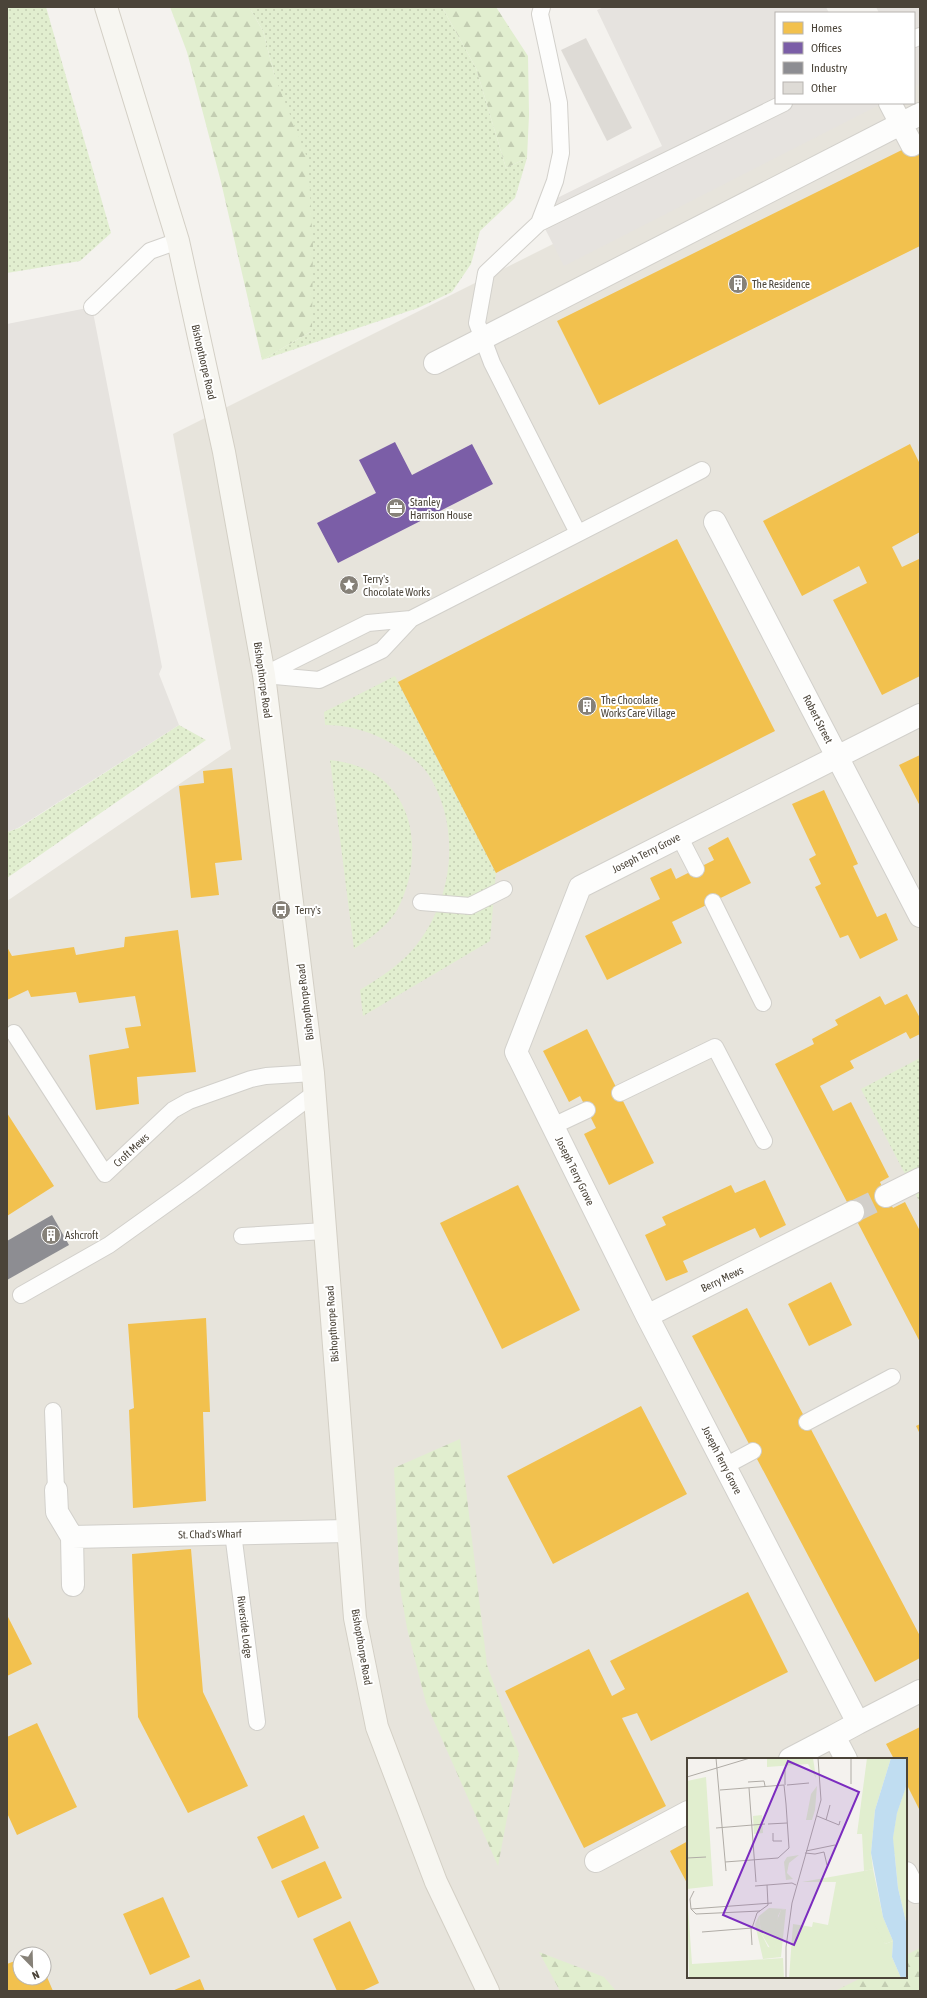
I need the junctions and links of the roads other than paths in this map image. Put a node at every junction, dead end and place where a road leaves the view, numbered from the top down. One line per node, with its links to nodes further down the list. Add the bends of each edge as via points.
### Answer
1 (106, 7): 9 (street, Bishopthorpe Road)
2 (542, 7): 8 (lane, via 540,14 559,103 560,153 555,181)
3 (782, 104): 8 (lane)
4 (891, 104): 6 (street)
5 (920, 114): 6 (street)
6 (901, 124): 7 (street); 11 (street)
7 (912, 145)
8 (539, 223): 11 (lane, via 486,273 477,323)
9 (178, 241): 10 (lane, via 150,251); 17 (street, Bishopthorpe Road, via 224,452)
10 (92, 307)
11 (482, 339): 12 (street); 15 (lane)
12 (435, 363)
13 (702, 470): 15 (lane)
14 (715, 522): 19 (street, Robert Street)
15 (578, 533): 16 (lane)
16 (411, 619): 17 (lane, via 368,622); 17 (lane, via 382,650 319,680)
17 (264, 675): 28 (street, Bishopthorpe Road)
18 (920, 715): 19 (street, Joseph Terry Grove)
19 (837, 756): 20 (street, Joseph Terry Grove); 25 (street, Robert Street)
20 (679, 836): 21 (lane); 31 (street, Joseph Terry Grove, via 580,887 516,1052)
21 (696, 869)
22 (504, 889): 23 (lane, via 470,906)
23 (421, 902)
24 (713, 902): 26 (lane)
25 (920, 916)
26 (763, 1003)
27 (14, 1033): 28 (lane, Croft Mews, via 105,1174 173,1110 189,1101 266,1076)
28 (314, 1083): 36 (street, Bishopthorpe Road); 38 (lane, via 190,1187 109,1245)
29 (620, 1093): 32 (lane, via 715,1047)
30 (587, 1110): 31 (lane)
31 (553, 1126): 39 (street, Joseph Terry Grove)
32 (764, 1140)
33 (920, 1179): 34 (street)
34 (886, 1196)
35 (853, 1212): 39 (street, Berry Mews)
36 (325, 1231): 37 (lane); 46 (street, Bishopthorpe Road)
37 (242, 1236)
38 (21, 1296)
39 (647, 1316): 44 (street, Joseph Terry Grove)
40 (892, 1377): 42 (lane)
41 (53, 1411): 45 (lane)
42 (807, 1422)
43 (753, 1451): 44 (lane)
44 (725, 1466): 52 (street, Joseph Terry Grove)
45 (56, 1490): 48 (street, via 57,1512)
46 (347, 1531): 47 (street, St. Chad's Wharf); 58 (street, Bishopthorpe Road, via 355,1618 377,1727 436,1882)
47 (233, 1533): 48 (street, St. Chad's Wharf); 51 (lane, Riverside Lodge)
48 (72, 1537): 49 (street)
49 (73, 1585)
50 (920, 1691): 52 (street)
51 (257, 1722)
52 (858, 1723): 53 (street)
53 (834, 1736): 54 (street); 55 (street)
54 (792, 1758)
55 (845, 1758)
56 (687, 1813): 57 (street)
57 (596, 1861)
58 (488, 1991)

